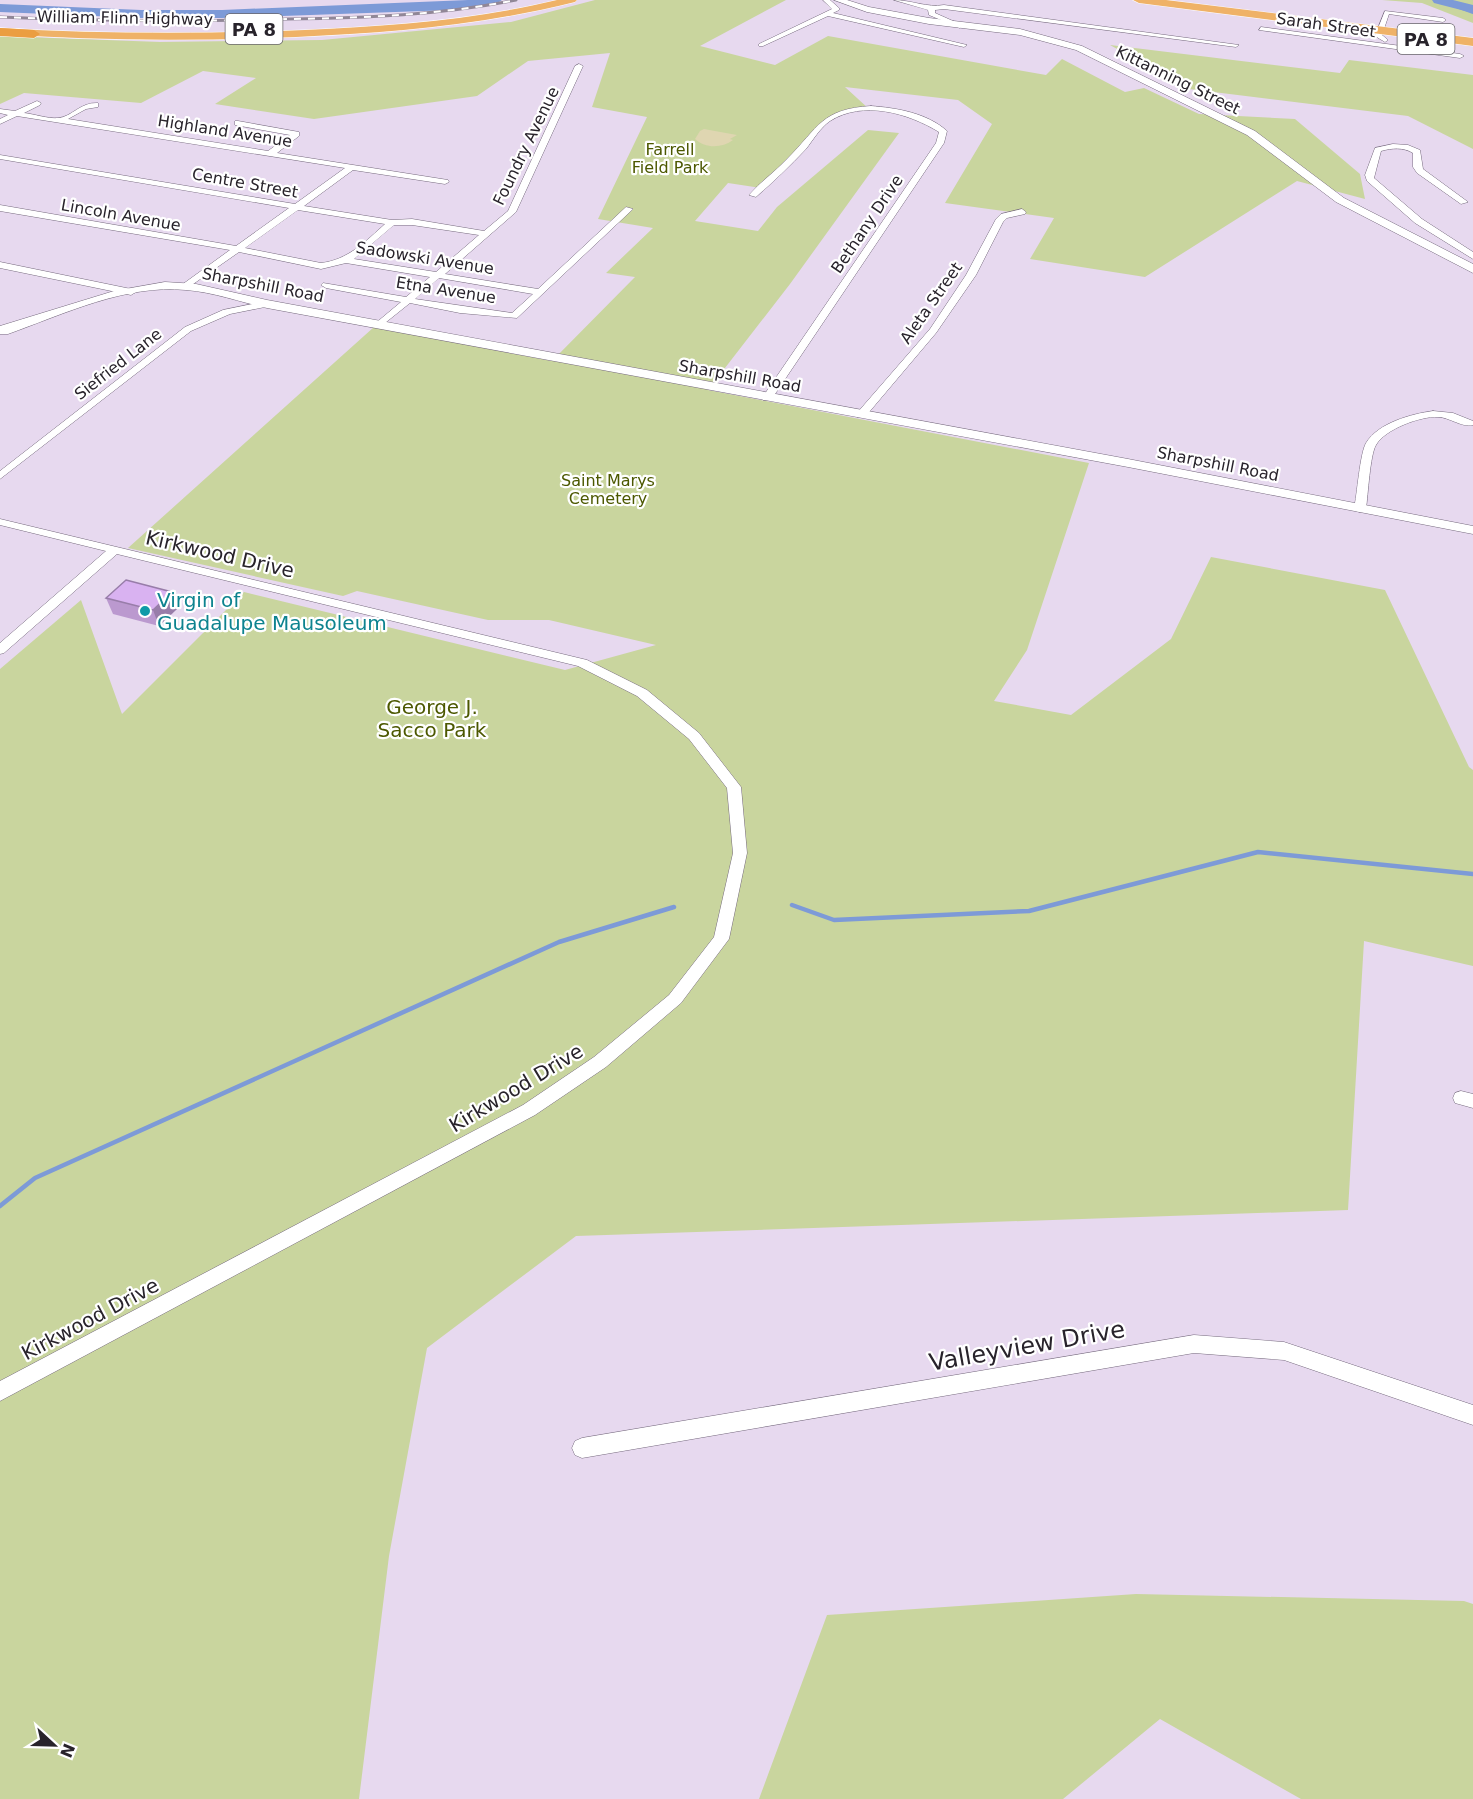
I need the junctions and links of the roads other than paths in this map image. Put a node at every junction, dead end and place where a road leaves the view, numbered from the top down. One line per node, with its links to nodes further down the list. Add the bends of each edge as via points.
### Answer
1 (550, 0): 10 (highway, William Flinn Highway / PA 8, via 454,18 351,26 134,30)
2 (571, 0): 15 (highway, William Flinn Highway / PA 8, via 479,19 364,31 164,38)
3 (826, 0): 8 (street, via 837,9)
4 (838, 0): 11 (street, Kittanning Street)
5 (897, 0): 7 (street)
6 (1139, 0): 13 (highway, PA 8)
7 (932, 9): 11 (street, via 931,14); 19 (street, via 945,7)
8 (828, 14): 17 (street); 18 (street)
9 (1443, 20): 13 (street, via 1387,12)
10 (0, 23)
11 (960, 26): 46 (street, Kittanning Street, via 1020,32 1079,48 1251,133 1340,200)
12 (1261, 29): 20 (street, Sarah Street)
13 (1379, 31): 16 (highway, PA 8); 20 (street, via 1380,38 1406,43)
14 (0, 32): 15 (highway)
15 (34, 34)
16 (1473, 43)
17 (762, 45)
18 (964, 45)
19 (1236, 45)
20 (1413, 50): 21 (street, Sarah Street)
21 (1460, 56)
22 (579, 66): 41 (street, Foundry Avenue, via 512,212)
23 (37, 103): 26 (street)
24 (95, 105): 27 (street)
25 (0, 111): 26 (street, Highland Avenue)
26 (16, 114): 27 (street, Highland Avenue); 28 (street)
27 (61, 120): 30 (street, Highland Avenue)
28 (0, 122)
29 (238, 123): 30 (street, via 296,134)
30 (270, 154): 32 (street, Highland Avenue)
31 (0, 157): 36 (street, Centre Street)
32 (352, 166): 33 (street, Highland Avenue); 36 (street)
33 (445, 182)
34 (753, 195): 56 (street, Bethany Drive, via 826,120 844,111 908,113 943,131 940,143)
35 (1464, 202): 43 (street, via 1420,171 1413,148 1392,146 1378,150 1370,179 1418,223)
36 (297, 207): 40 (street, Centre Street); 42 (street)
37 (0, 208): 42 (street, Lincoln Avenue)
38 (629, 209): 51 (street, Etna Avenue)
39 (1022, 212): 57 (street, Aleta Street, via 999,221 971,275 933,331)
40 (392, 223): 41 (street, Centre Street, via 412,222); 44 (street)
41 (486, 234): 47 (street, Foundry Avenue)
42 (237, 249): 44 (street, Sadowski Avenue, via 321,266); 49 (street)
43 (1473, 256)
44 (346, 260): 47 (street, Sadowski Avenue)
45 (0, 265): 50 (street)
46 (1473, 269)
47 (436, 275): 51 (street, Sadowski Avenue); 52 (street, Foundry Avenue)
48 (326, 285): 52 (street, Etna Avenue)
49 (186, 286): 50 (street, Sharpshill Road); 53 (street, Sharpshill Road)
50 (131, 292): 55 (street, Sharpshill Road)
51 (539, 292): 52 (street, Etna Avenue, via 514,316)
52 (408, 300): 54 (street, Foundry Avenue)
53 (267, 304): 54 (street, Sharpshill Road); 59 (street, Siefried Lane, via 230,310 188,329)
54 (380, 324): 56 (street, Sharpshill Road)
55 (1, 331)
56 (767, 398): 57 (street, Sharpshill Road)
57 (861, 415): 60 (street, Sharpshill Road)
58 (1469, 423): 60 (street, via 1445,414 1423,414 1376,438 1366,461)
59 (0, 476)
60 (1360, 509): 62 (street, Sharpshill Road)
61 (0, 522): 63 (street, Kirkwood Drive)
62 (1473, 530)
63 (114, 550): 64 (street); 65 (street, Kirkwood Drive, via 582,663 642,693 694,736 734,787 740,853 721,939 675,999 600,1062 529,1110)
64 (0, 650)
65 (0, 1391)
66 (1473, 1415): 67 (street, Valleyview Drive, via 1284,1351 1194,1344)
67 (582, 1448)

